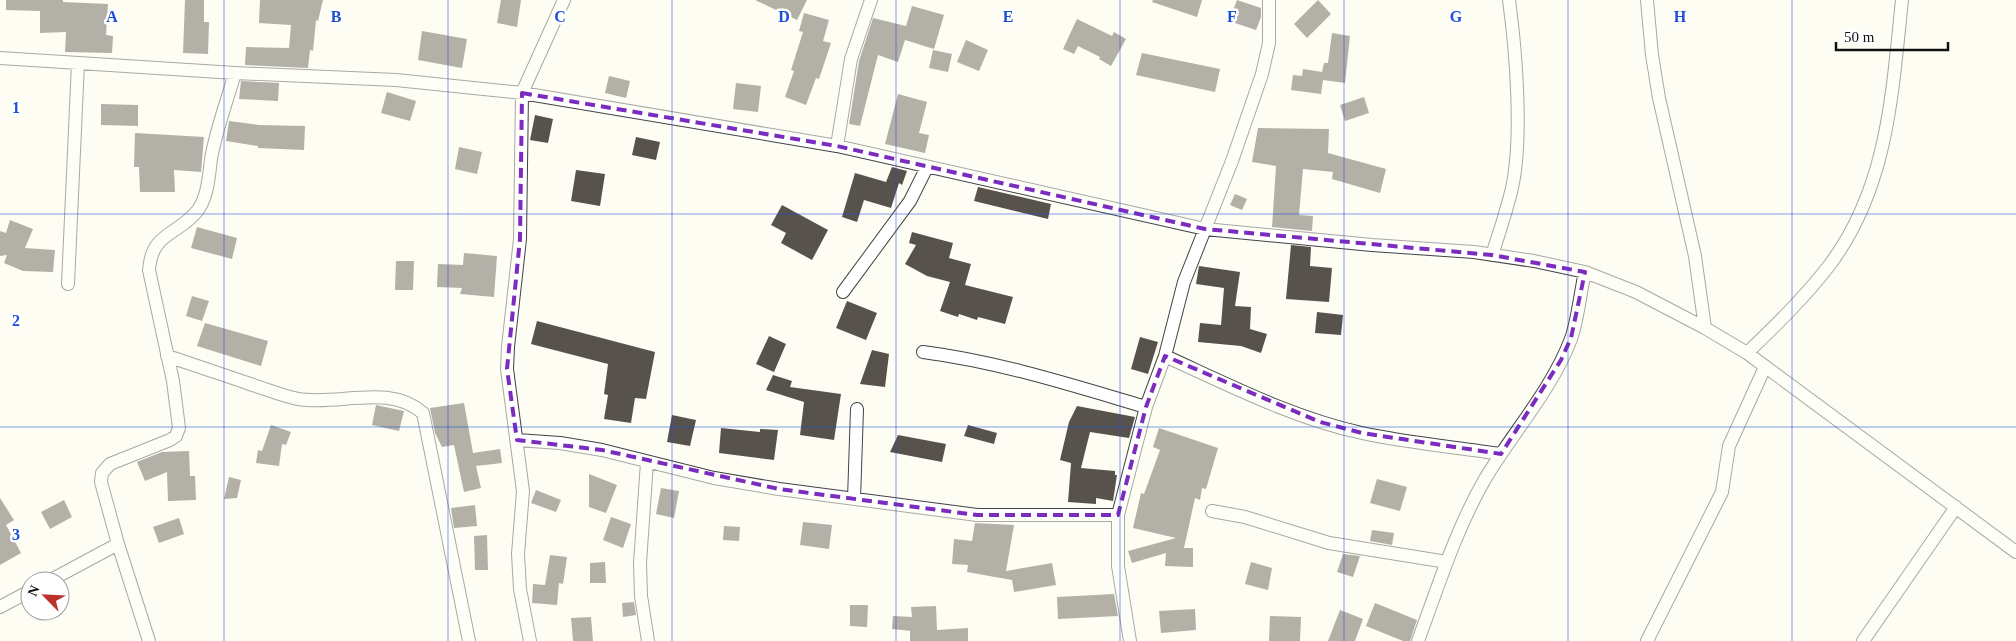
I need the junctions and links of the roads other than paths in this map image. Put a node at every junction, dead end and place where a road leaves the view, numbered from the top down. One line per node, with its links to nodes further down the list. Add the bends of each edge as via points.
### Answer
1 (564, 0): 10 (street)
2 (871, 0): 11 (street, via 851,59)
3 (1269, 0): 13 (street, via 1270,43 1262,74)
4 (1508, 0): 14 (street, via 1517,112 1515,164 1512,187)
5 (1648, 0): 18 (street, via 1659,98 1695,256)
6 (1902, 0): 20 (street, via 1883,153 1870,194 1828,268)
7 (0, 58): 8 (street)
8 (78, 63): 9 (street); 16 (street)
9 (234, 73): 10 (street, via 396,80); 21 (street, via 204,199 198,211 154,246 150,256 148,270)
10 (522, 93): 11 (street); 26 (street, via 520,239 506,369)
11 (837, 146): 12 (street)
12 (927, 167): 13 (street); 17 (street, via 910,201)
13 (1204, 229): 14 (street); 22 (street, via 1184,282)
14 (1492, 255): 15 (street)
15 (1585, 272): 18 (street, via 1636,292); 27 (street, via 1571,338 1561,360 1530,414)
16 (68, 284)
17 (842, 292)
18 (1705, 328): 20 (street)
19 (923, 352): 24 (street, via 1026,371)
20 (1747, 353): 23 (street)
21 (167, 356): 33 (street, via 179,428 176,436 110,464 102,473 101,482); 40 (street, via 298,399 388,397 413,405 422,413)
22 (1165, 356): 24 (street); 27 (street, via 1280,408 1320,422 1362,433)
23 (1765, 367): 30 (street); 45 (street, via 1729,446 1722,492)
24 (1146, 407): 32 (street)
25 (857, 409): 29 (street)
26 (517, 440): 28 (street, via 602,450); 41 (street, via 523,491 518,554 520,589)
27 (1501, 454): 35 (street, via 1469,510)
28 (647, 462): 29 (street, via 714,478); 42 (street, via 640,563)
29 (854, 499): 32 (street, via 977,515)
30 (1956, 507): 34 (street); 46 (street)
31 (1212, 511): 35 (street, via 1245,516 1329,543)
32 (1118, 515): 43 (street, via 1118,566)
33 (118, 544): 36 (street); 39 (street)
34 (2016, 552)
35 (1448, 562): 44 (street)
36 (68, 571)
37 (20, 596): 38 (street)
38 (0, 607)
39 (150, 641)
40 (469, 641)
41 (530, 641)
42 (648, 641)
43 (1130, 641)
44 (1418, 641)
45 (1648, 641)
46 (1863, 641)

